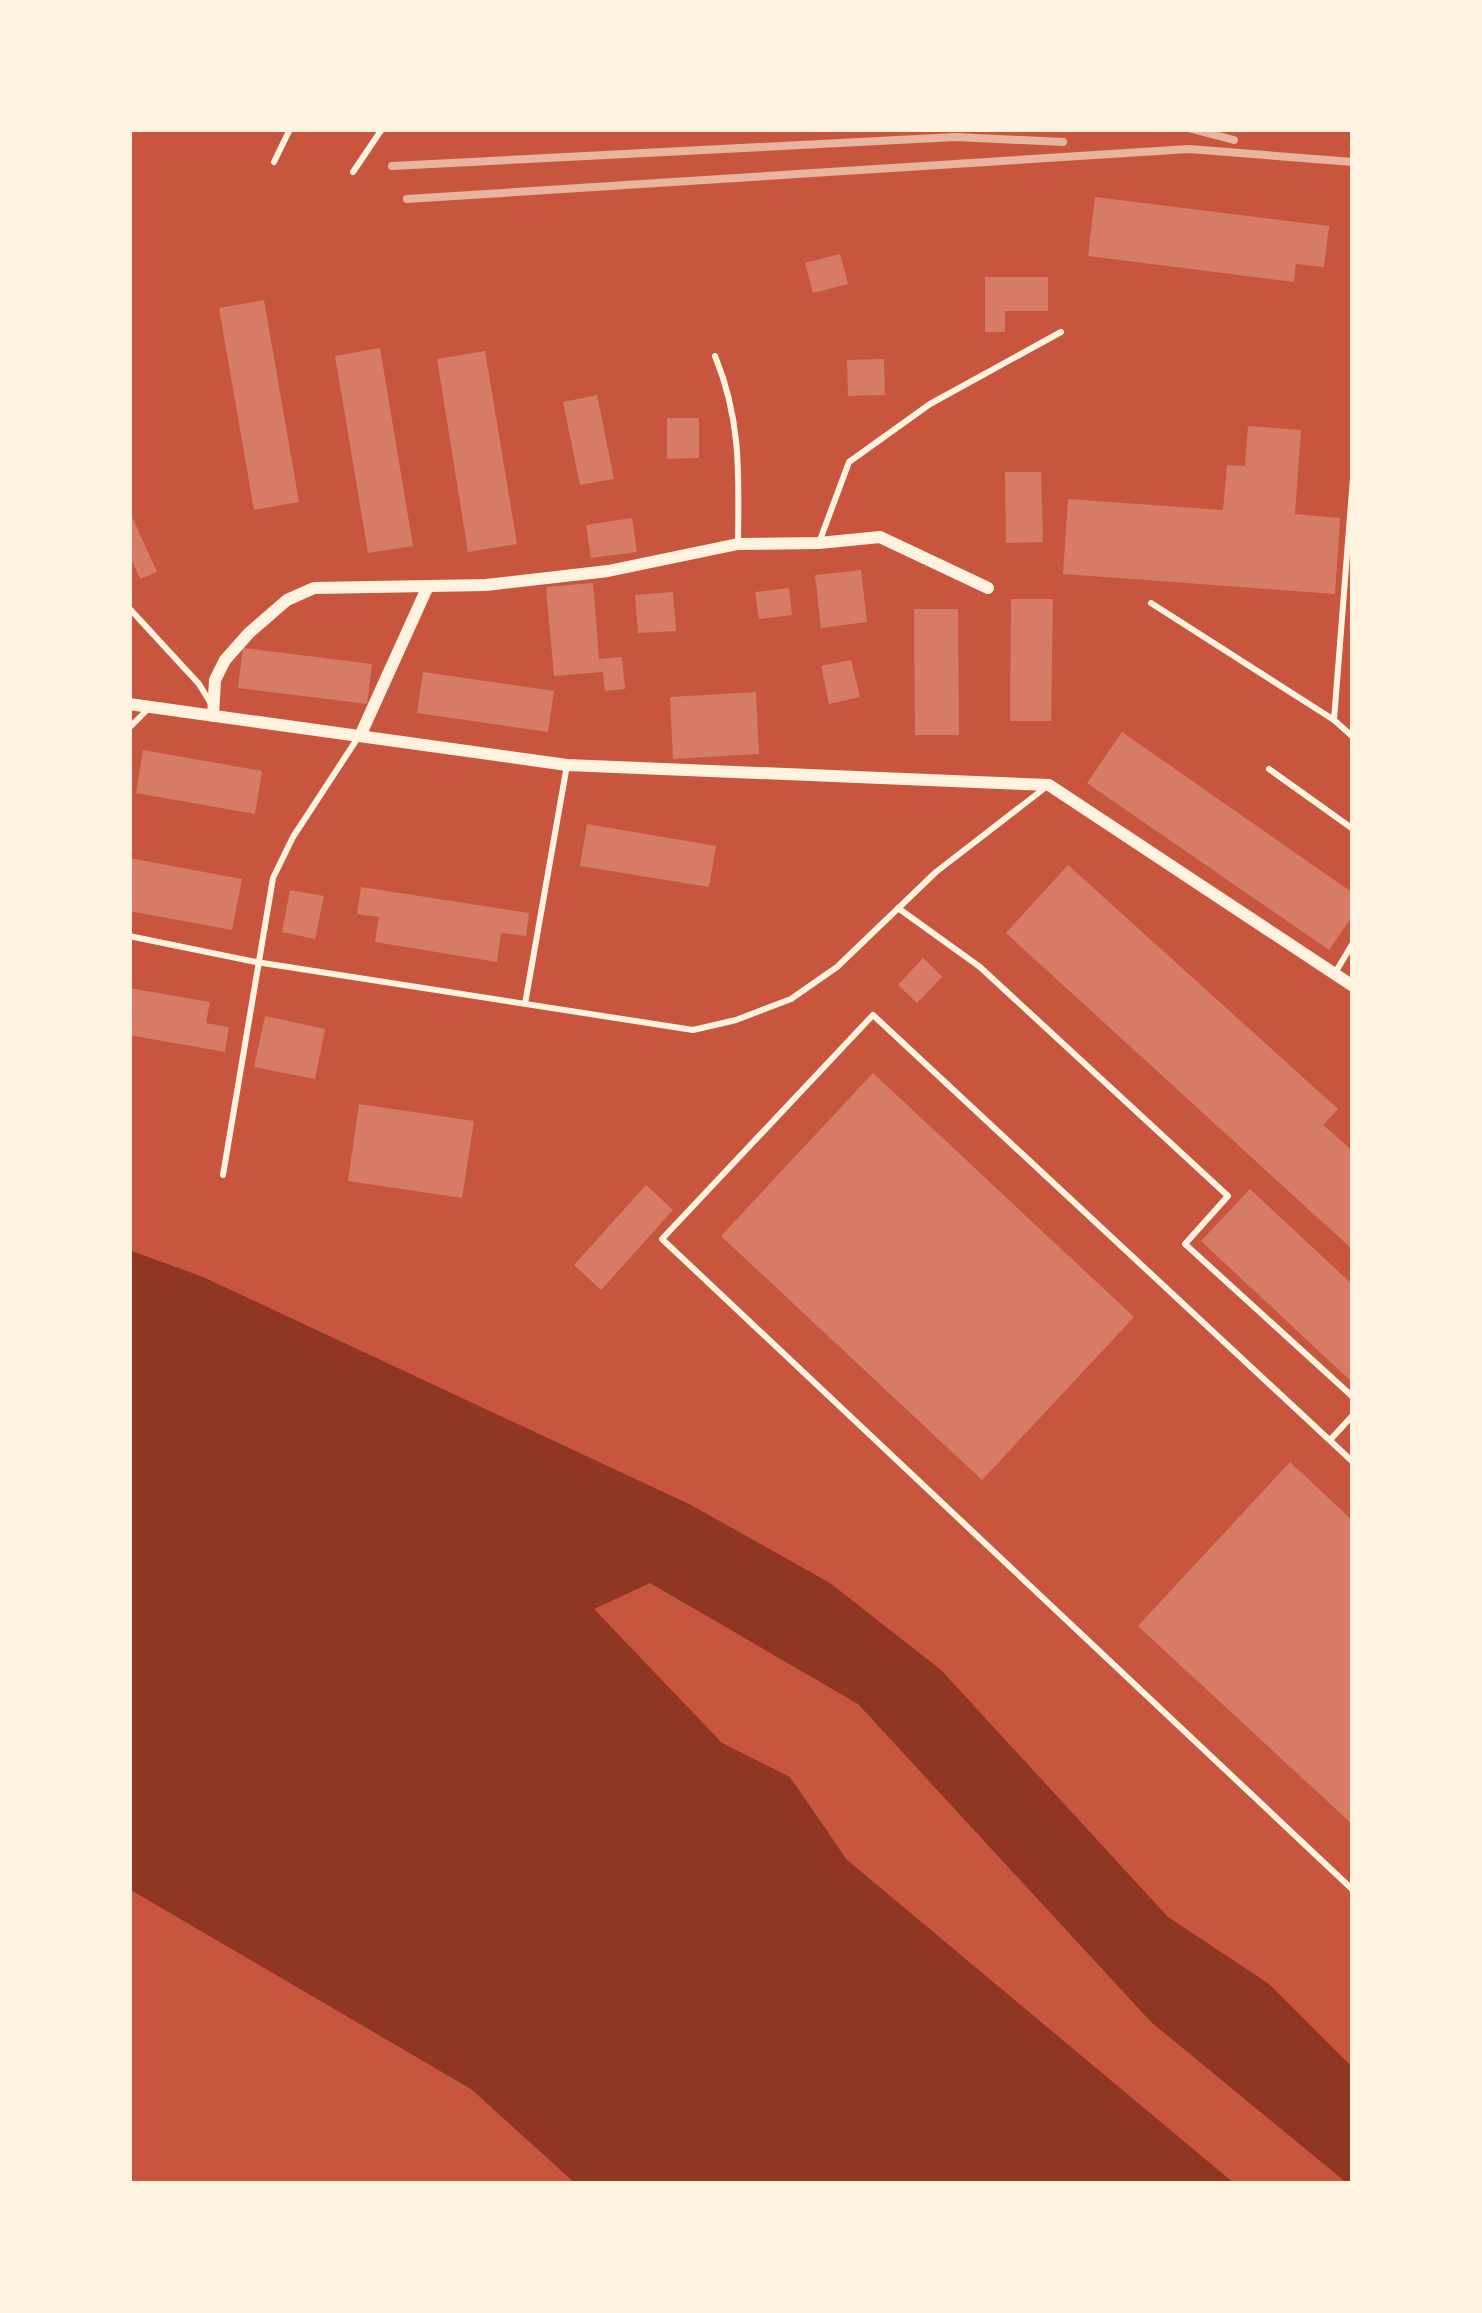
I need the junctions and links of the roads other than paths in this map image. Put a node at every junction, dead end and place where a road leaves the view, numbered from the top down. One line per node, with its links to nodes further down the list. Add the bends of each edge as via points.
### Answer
1 (290, 129): 3 (lane)
2 (382, 129): 4 (lane)
3 (274, 162)
4 (353, 172)
5 (1061, 332): 8 (lane, via 930,404 849,462)
6 (715, 356): 9 (lane, via 732,397)
7 (1353, 478): 17 (lane)
8 (819, 543): 9 (street); 11 (street, via 880,537)
9 (738, 544): 10 (street, via 608,571)
10 (428, 586): 16 (street, via 314,588 287,600 225,660 214,680); 19 (street)
11 (988, 588)
12 (1150, 603): 17 (lane)
13 (129, 608): 16 (lane)
14 (129, 704): 15 (street)
15 (148, 709): 16 (street); 18 (lane)
16 (213, 710): 19 (street)
17 (1334, 720): 20 (lane)
18 (129, 728)
19 (359, 736): 21 (street); 28 (lane, via 272,878)
20 (1353, 737)
21 (567, 765): 23 (street); 31 (lane)
22 (1269, 769): 24 (lane)
23 (1048, 785): 25 (lane); 29 (street)
24 (1353, 829)
25 (898, 908): 31 (lane, via 791,999 736,1020 693,1030); 33 (lane, via 980,968 1228,1196 1185,1244)
26 (129, 936): 28 (lane)
27 (1353, 943): 29 (lane)
28 (256, 962): 31 (lane); 32 (lane)
29 (1335, 973): 30 (street)
30 (1353, 986)
31 (525, 1005)
32 (223, 1175)
33 (1353, 1397)
34 (1353, 1415): 35 (lane)
35 (1330, 1440): 36 (lane); 37 (lane, via 873,1015 662,1239)
36 (1353, 1462)
37 (1353, 1889)

